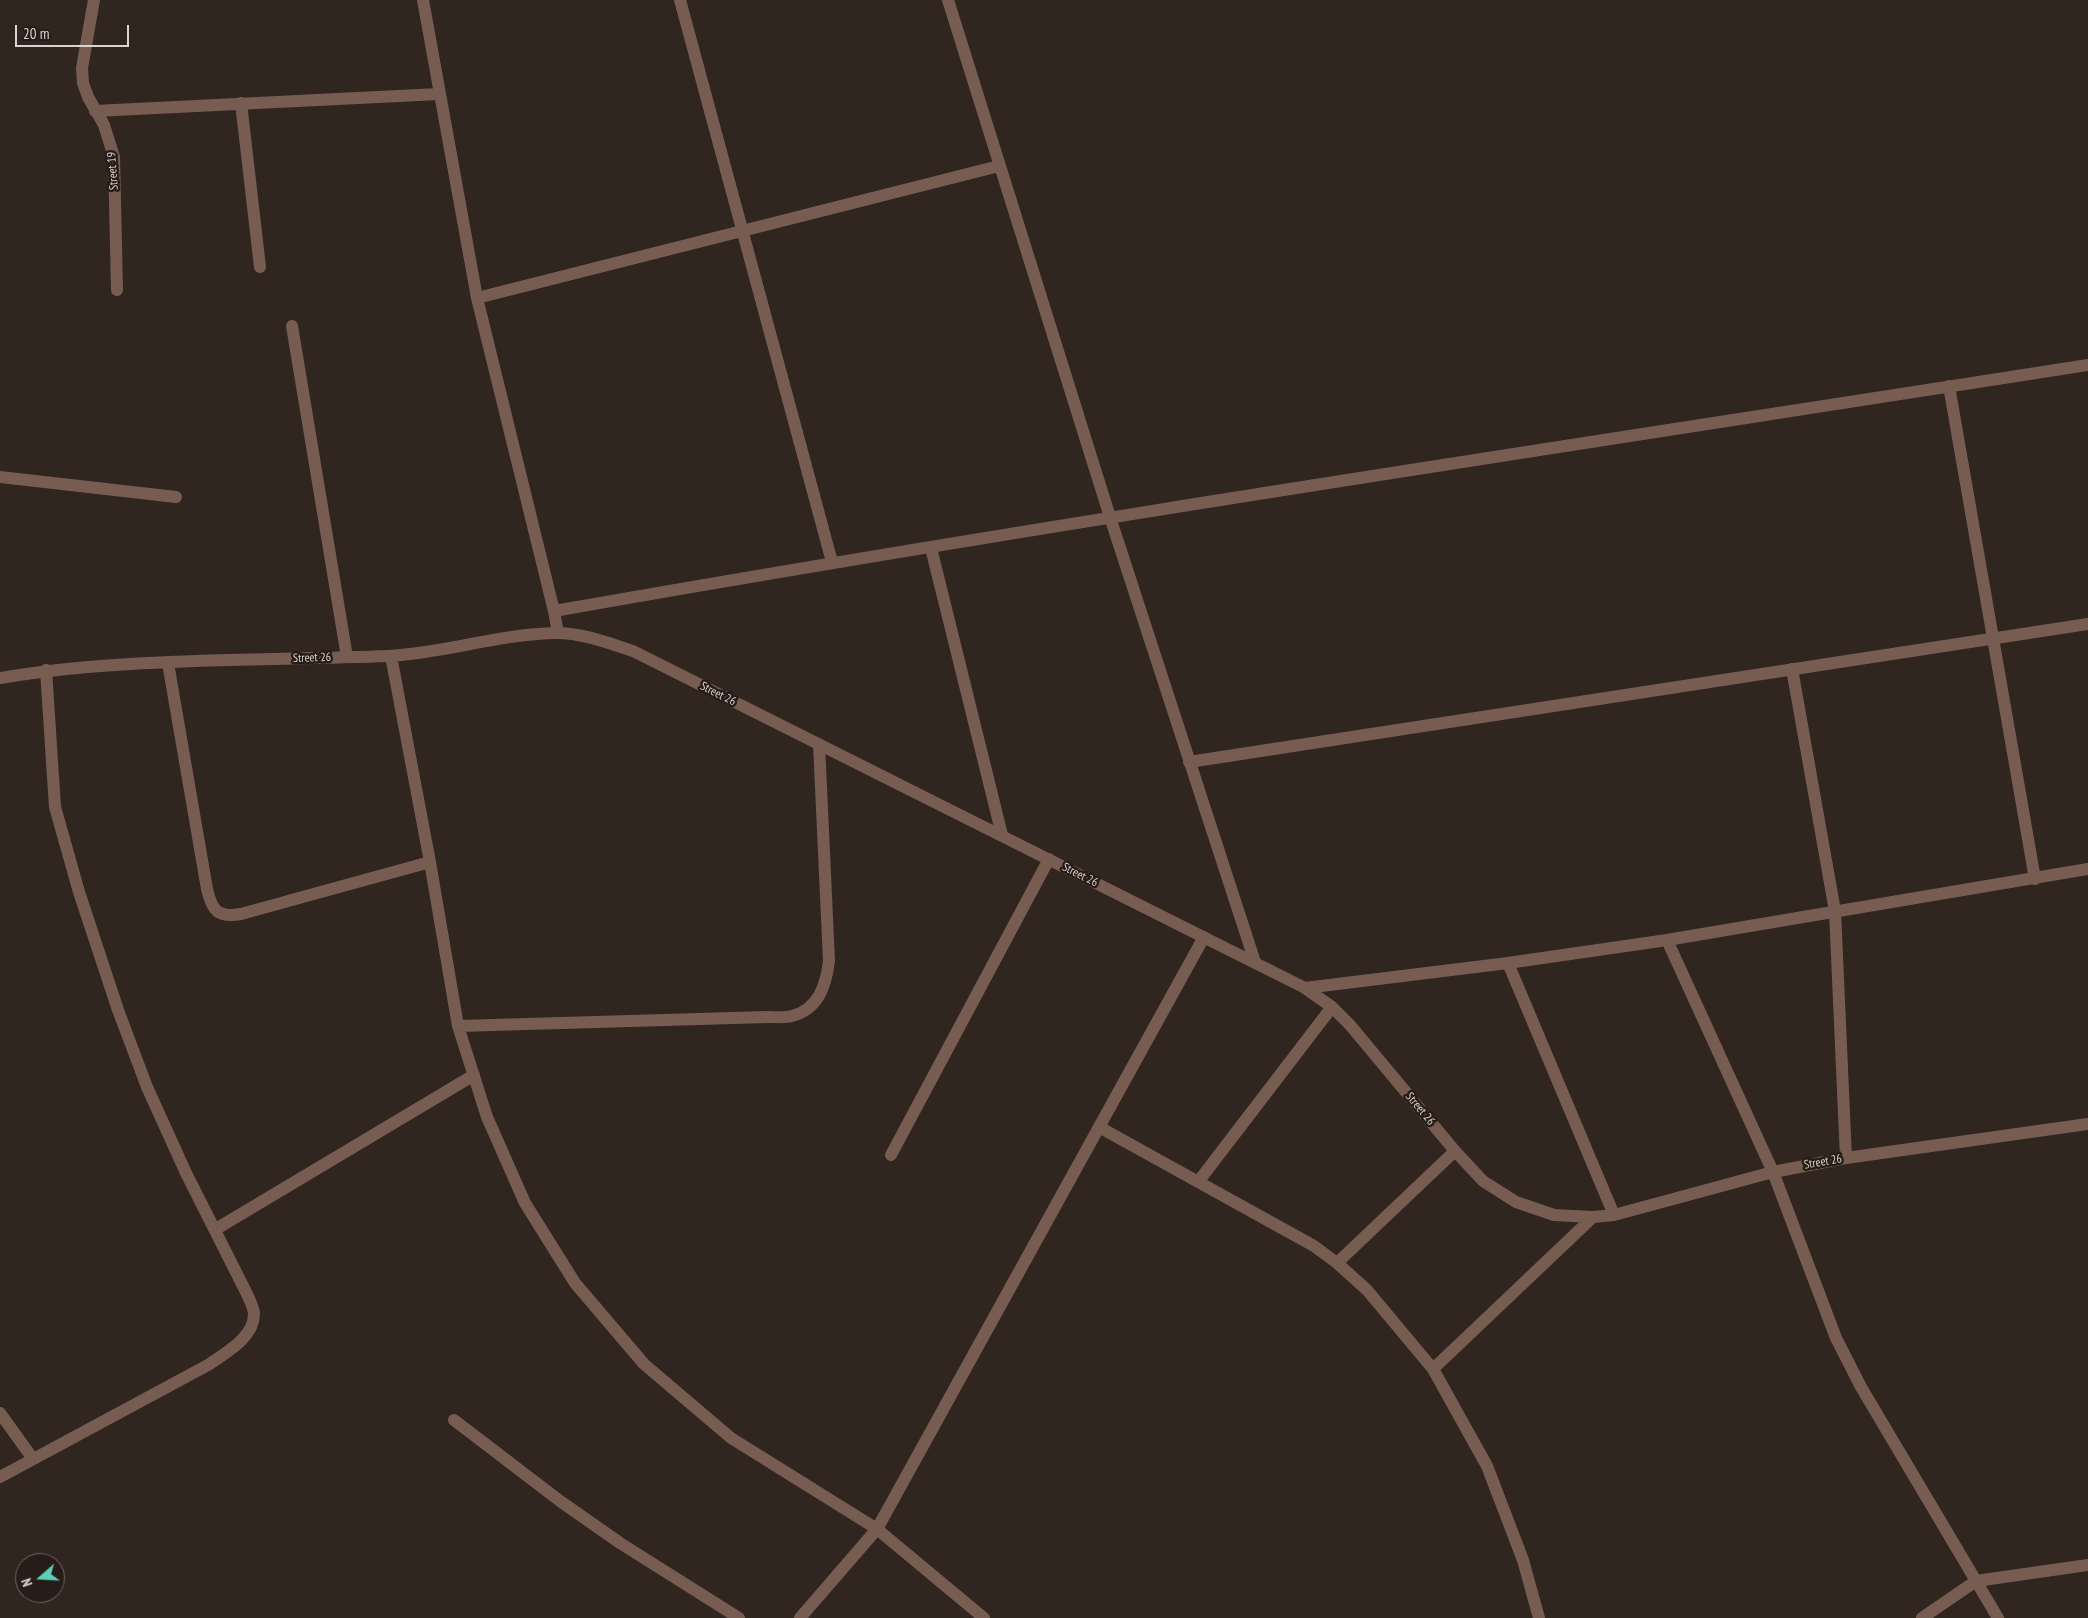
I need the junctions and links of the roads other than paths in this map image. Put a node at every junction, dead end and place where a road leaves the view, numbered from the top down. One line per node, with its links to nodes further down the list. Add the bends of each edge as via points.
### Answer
1 (94, 0): 7 (street, Street 19, via 82,68 83,83)
2 (423, 0): 5 (street)
3 (680, 0): 9 (street)
4 (948, 0): 8 (street)
5 (439, 94): 6 (street); 12 (street)
6 (240, 103): 7 (street); 10 (street)
7 (95, 111): 11 (street, Street 19, via 104,125 114,157)
8 (999, 166): 9 (street); 18 (street)
9 (743, 231): 12 (street); 20 (street)
10 (260, 267)
11 (117, 290)
12 (477, 298): 21 (street)
13 (292, 326): 26 (street)
14 (2088, 364): 15 (street)
15 (1949, 386): 18 (street); 24 (street)
16 (0, 477): 17 (street)
17 (176, 497)
18 (1110, 518): 19 (street); 32 (street)
19 (931, 548): 20 (street); 33 (street)
20 (832, 562): 21 (street)
21 (554, 611): 23 (street)
22 (2088, 624): 24 (street)
23 (558, 633): 25 (street, Street 26, via 517,636); 31 (street, Street 26, via 596,638 633,651)
24 (1993, 638): 28 (street); 37 (street)
25 (391, 656): 26 (street, Street 26); 35 (street)
26 (347, 657): 27 (street, Street 26)
27 (168, 663): 29 (street, Street 26); 35 (street, via 210,905 219,913 228,916 241,914)
28 (1792, 669): 32 (street); 38 (street)
29 (46, 670): 30 (street, Street 26); 56 (street, via 55,807 79,892 147,1087)
30 (0, 678)
31 (819, 744): 33 (street, Street 26); 45 (street, via 829,961 827,982 818,998 806,1009 792,1016)
32 (1188, 762): 41 (street)
33 (1002, 836): 34 (street, Street 26)
34 (1049, 859): 39 (street, Street 26); 50 (street)
35 (430, 862): 45 (street)
36 (2088, 869): 37 (street)
37 (2034, 878): 38 (street)
38 (1834, 911): 40 (street); 51 (street)
39 (1204, 937): 41 (street, Street 26); 48 (street)
40 (1667, 940): 42 (street); 52 (street)
41 (1255, 962): 43 (street, Street 26)
42 (1508, 963): 43 (street); 54 (street)
43 (1305, 988): 44 (street, Street 26)
44 (1332, 1007): 49 (street, Street 26); 53 (street)
45 (458, 1026): 46 (street)
46 (474, 1074): 56 (street); 63 (street, via 488,1117 525,1203 575,1283 644,1364 731,1438)
47 (2088, 1124): 51 (street, Street 26)
48 (1100, 1127): 53 (street); 63 (street)
49 (1455, 1151): 55 (street, Street 26, via 1483,1181 1516,1202 1554,1215); 57 (street)
50 (891, 1155)
51 (1846, 1158): 52 (street, Street 26)
52 (1773, 1172): 54 (street, Street 26); 65 (street, via 1836,1338 1861,1387)
53 (1198, 1182): 57 (street, via 1314,1246)
54 (1614, 1214): 55 (street, Street 26)
55 (1593, 1217): 58 (street)
56 (216, 1230): 61 (street, via 254,1314 249,1331 208,1365)
57 (1337, 1263): 58 (street, via 1367,1290)
58 (1433, 1369): 69 (street, via 1488,1466 1523,1560)
59 (0, 1413): 61 (street)
60 (454, 1420): 66 (street, via 620,1543)
61 (33, 1459): 62 (street)
62 (0, 1477)
63 (877, 1529): 67 (street); 68 (street)
64 (2088, 1565): 65 (street)
65 (1976, 1581): 70 (street); 71 (street)
66 (740, 1618)
67 (800, 1618)
68 (984, 1618)
69 (1540, 1618)
70 (1922, 1618)
71 (1998, 1618)

